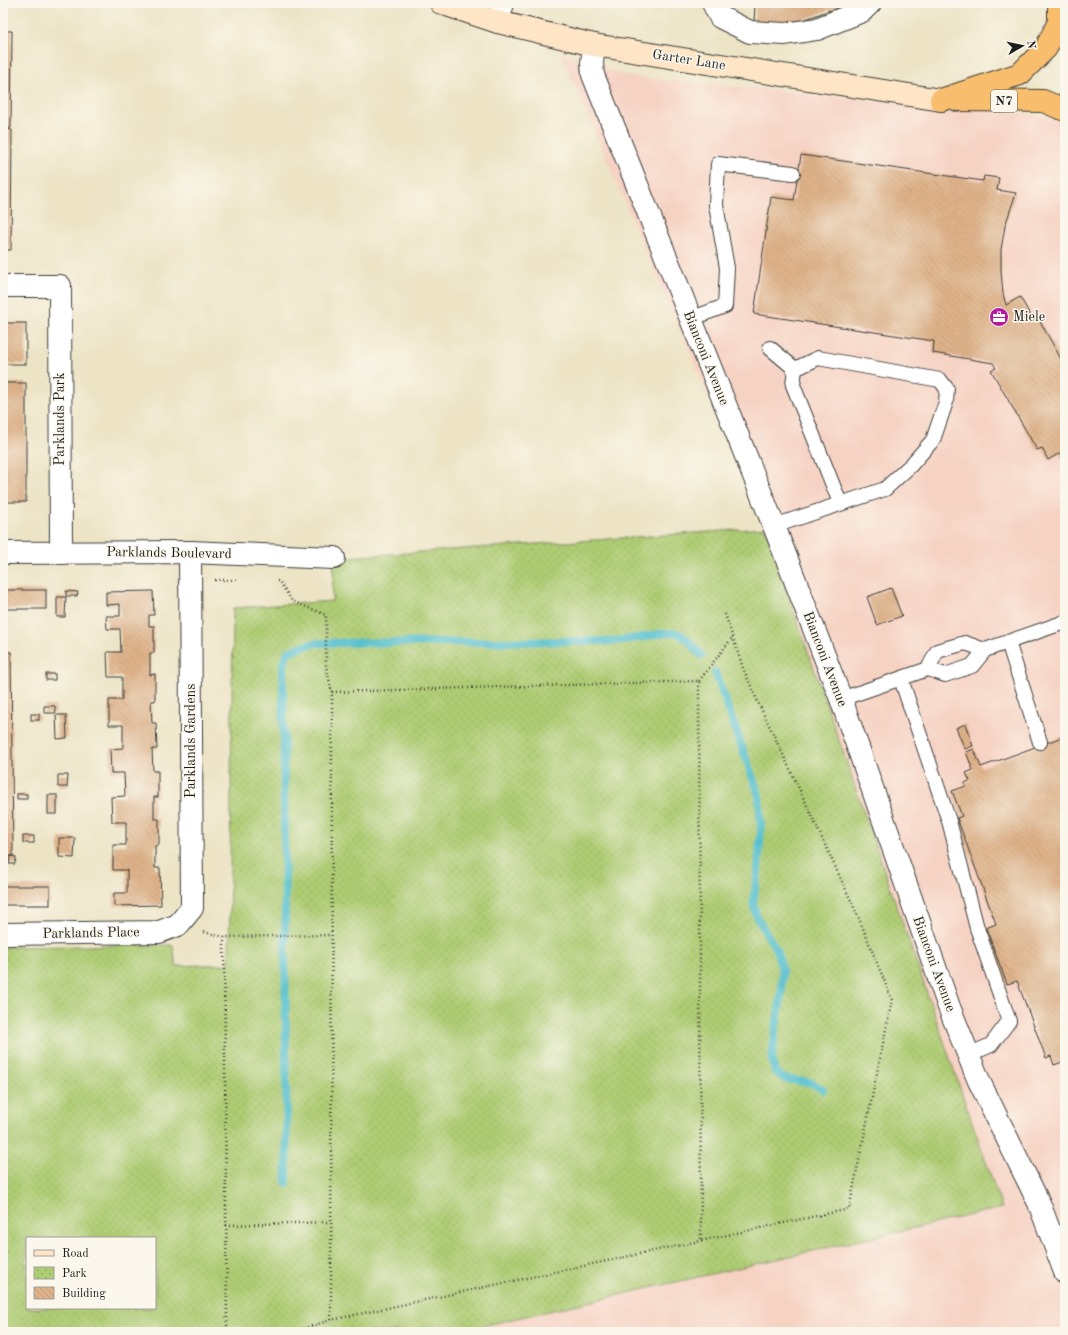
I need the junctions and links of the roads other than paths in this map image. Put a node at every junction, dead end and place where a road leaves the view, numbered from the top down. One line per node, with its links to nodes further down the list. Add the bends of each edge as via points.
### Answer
1 (441, 3): 5 (street, Garter Lane)
2 (713, 3): 3 (street, via 720,17 750,32 785,34 817,29 862,10)
3 (870, 3)
4 (1059, 3): 7 (highway, N7, via 1058,22 1046,48 1020,74)
5 (500, 13): 6 (street, Garter Lane)
6 (594, 45): 7 (street, Garter Lane); 11 (street, Bianconi Avenue, via 593,75)
7 (941, 100): 8 (highway, N7, via 1043,101)
8 (1065, 110)
9 (793, 173): 11 (lane, via 718,164 716,205 727,268 725,306)
10 (3, 286): 18 (street, Parklands Park, via 60,286)
11 (690, 319): 15 (street, Bianconi Avenue)
12 (770, 348): 13 (lane)
13 (795, 369): 14 (lane, via 793,385); 14 (lane, via 818,358 940,380 948,389 933,440 915,460 885,489)
14 (840, 503): 15 (lane)
15 (774, 526): 25 (street, Bianconi Avenue)
16 (190, 552): 18 (street, Parklands Boulevard); 19 (street, Parklands Boulevard); 27 (street, Parklands Gardens, via 192,908)
17 (3, 553): 18 (street, Parklands Boulevard)
18 (61, 553)
19 (334, 558)
20 (1065, 622): 21 (lane)
21 (1008, 642): 22 (lane); 26 (lane)
22 (985, 650): 23 (lane, via 972,666 945,675); 23 (lane, via 965,643 937,651)
23 (928, 670): 24 (lane)
24 (901, 679): 25 (lane); 29 (lane, via 949,821 977,928 1009,1021 991,1045)
25 (841, 700): 29 (street, Bianconi Avenue)
26 (1040, 742)
27 (178, 925): 28 (street, Parklands Place, via 158,932)
28 (3, 934)
29 (968, 1055): 30 (street, Bianconi Avenue, via 1038,1202)
30 (1065, 1272)

